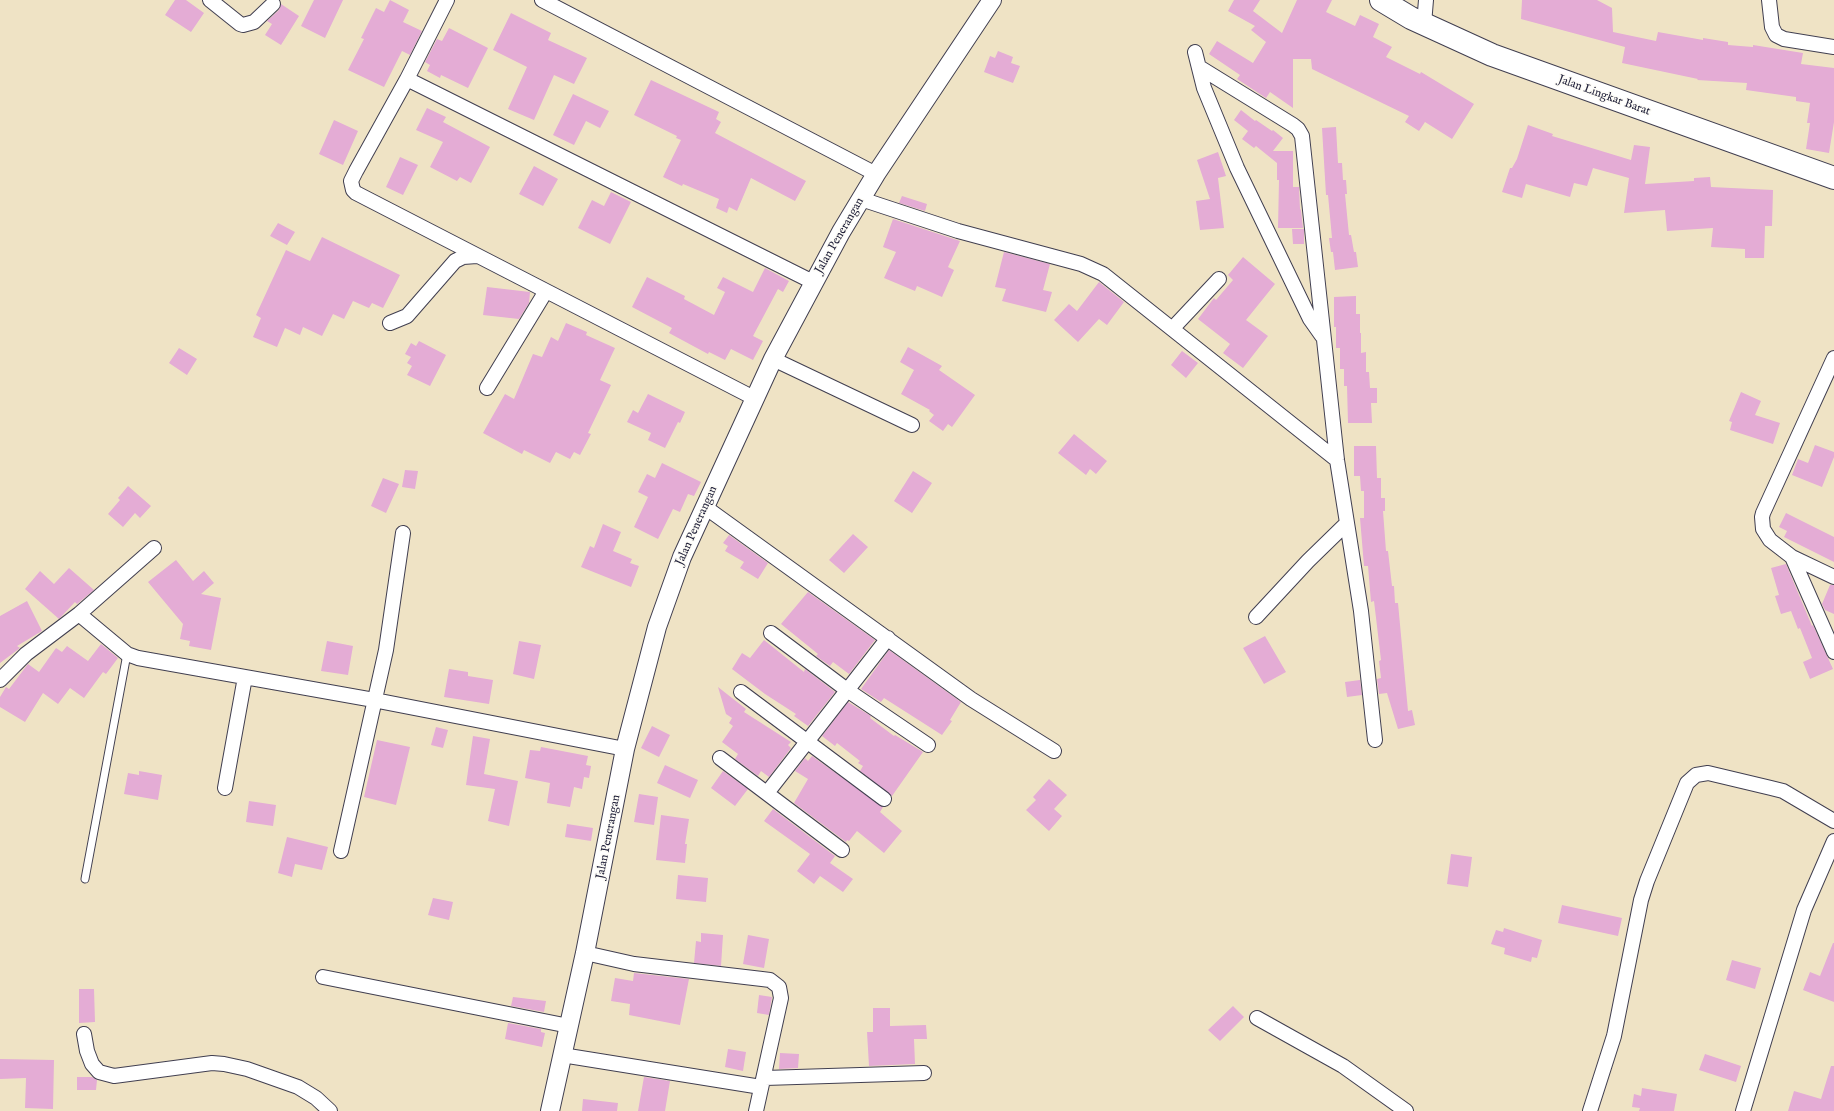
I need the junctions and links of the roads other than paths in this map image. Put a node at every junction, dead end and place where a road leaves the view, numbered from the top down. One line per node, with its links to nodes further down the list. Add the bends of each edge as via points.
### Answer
1 (210, 0): 8 (street, via 243,25 254,22)
2 (447, 0): 13 (street)
3 (542, 0): 14 (street)
4 (992, 0): 14 (street, Jalan Penerangan)
5 (1380, 0): 9 (highway, Jalan Lingkar Barat)
6 (1426, 0): 9 (street)
7 (1769, 0): 10 (street, via 1772,27 1776,34 1784,39)
8 (273, 4)
9 (1424, 24): 15 (highway, Jalan Lingkar Barat, via 1492,55)
10 (1834, 47)
11 (1195, 52): 12 (street)
12 (1198, 68): 23 (street, via 1237,168 1304,307); 23 (street, via 1293,125 1301,133)
13 (407, 78): 17 (street, via 356,171 352,181 353,190); 19 (street)
14 (876, 174): 16 (street, Jalan Penerangan)
15 (1834, 178)
16 (861, 199): 19 (street, Jalan Penerangan); 22 (street, via 958,231 1081,264 1103,274)
17 (477, 256): 20 (street); 21 (street, via 463,257 455,261 407,316)
18 (1219, 279): 22 (street)
19 (813, 282): 25 (street, Jalan Penerangan)
20 (546, 291): 26 (street); 27 (street)
21 (390, 323)
22 (1172, 329): 29 (street)
23 (1323, 338): 29 (street)
24 (1834, 358): 34 (street, via 1763,512 1764,529 1770,540)
25 (773, 359): 27 (street, Jalan Penerangan); 28 (street)
26 (487, 388)
27 (754, 398): 30 (street, Jalan Penerangan)
28 (912, 425)
29 (1337, 460): 31 (street)
30 (705, 507): 39 (street); 50 (street, Jalan Penerangan, via 682,557 661,613)
31 (1347, 523): 37 (street); 47 (street, via 1361,611)
32 (402, 533): 46 (street, via 391,623)
33 (154, 548): 36 (street)
34 (1792, 557): 35 (street); 40 (street)
35 (1834, 577)
36 (79, 614): 41 (street); 43 (street, via 26,654)
37 (1256, 616)
38 (771, 633): 44 (street)
39 (888, 638): 44 (street); 51 (street, via 971,699)
40 (1834, 652)
41 (127, 654): 42 (street); 60 (lane)
42 (245, 677): 46 (street); 53 (street)
43 (0, 680)
44 (847, 690): 48 (street); 49 (street)
45 (741, 692): 48 (street)
46 (374, 700): 50 (street); 59 (street)
47 (1375, 740)
48 (808, 742): 54 (street); 55 (street)
49 (928, 745)
50 (625, 749): 61 (street, Jalan Penerangan)
51 (1054, 751)
52 (720, 758): 54 (street)
53 (225, 788)
54 (767, 793): 58 (street)
55 (884, 799)
56 (1834, 821): 73 (street, via 1783,791 1708,773 1696,775 1686,783 1645,888 1614,1036)
57 (1834, 841): 74 (street, via 1804,910)
58 (842, 850)
59 (341, 851)
60 (85, 879)
61 (585, 953): 64 (street, Jalan Penerangan); 68 (street, via 634,964 762,979 775,984 779,987 781,998)
62 (323, 977): 64 (street)
63 (1256, 1018): 72 (street, via 1343,1066)
64 (569, 1026): 66 (street, Jalan Penerangan)
65 (84, 1034): 69 (street, via 92,1064 99,1072 114,1076 212,1063 224,1064 247,1069 298,1087)
66 (562, 1055): 68 (street); 70 (street, Jalan Penerangan)
67 (924, 1073): 68 (street)
68 (763, 1082): 71 (street)
69 (330, 1111)
70 (550, 1111)
71 (756, 1111)
72 (1406, 1111)
73 (1590, 1111)
74 (1743, 1111)

